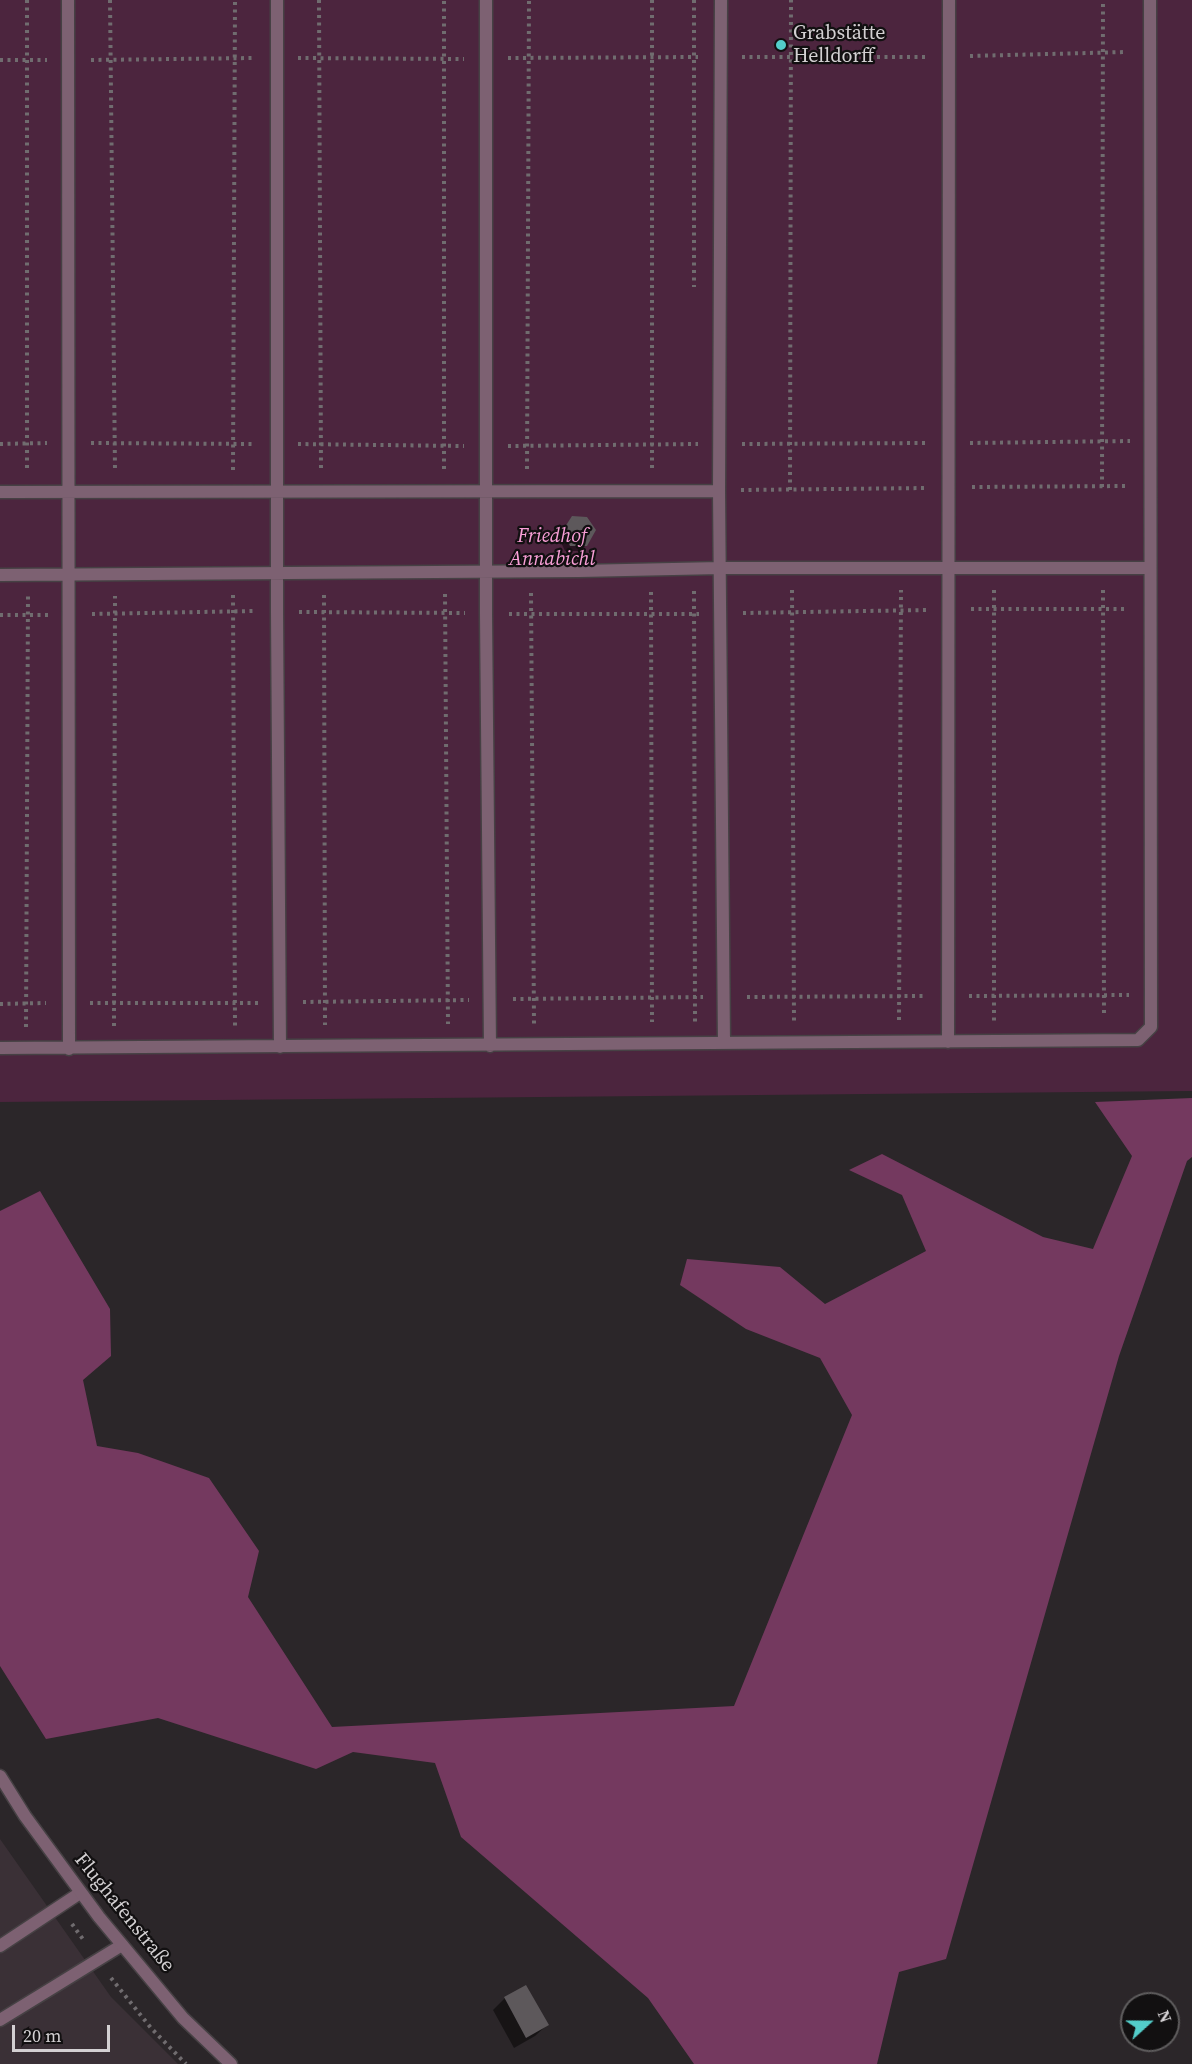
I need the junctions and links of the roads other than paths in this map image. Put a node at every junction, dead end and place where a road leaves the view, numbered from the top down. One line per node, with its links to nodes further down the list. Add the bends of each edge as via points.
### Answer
1 (68, 0): 11 (street)
2 (277, 0): 7 (street)
3 (486, 0): 8 (street)
4 (721, 0): 9 (street)
5 (949, 0): 13 (street)
6 (1150, 0): 14 (street)
7 (278, 491): 8 (street); 11 (street); 16 (street)
8 (486, 491): 9 (street); 15 (street)
9 (719, 491): 12 (street)
10 (0, 492): 11 (street)
11 (68, 493): 18 (street)
12 (720, 568): 13 (street); 15 (street); 20 (street)
13 (947, 568): 14 (street); 19 (street)
14 (1150, 568): 19 (street, via 1151,1027 1138,1040)
15 (486, 571): 16 (street); 21 (street)
16 (277, 573): 18 (street); 22 (street)
17 (0, 574): 18 (street)
18 (68, 574): 24 (street)
19 (948, 1042): 20 (street)
20 (724, 1043): 21 (street)
21 (490, 1046): 22 (street)
22 (280, 1047): 24 (street)
23 (0, 1048): 24 (street)
24 (69, 1049)
25 (0, 1776): 26 (street, Flughafenstraße)
26 (80, 1893): 27 (street, Flughafenstraße); 28 (street)
27 (122, 1945): 29 (street); 30 (street, Flughafenstraße, via 183,2018)
28 (0, 1946)
29 (0, 2020)
30 (231, 2064)

